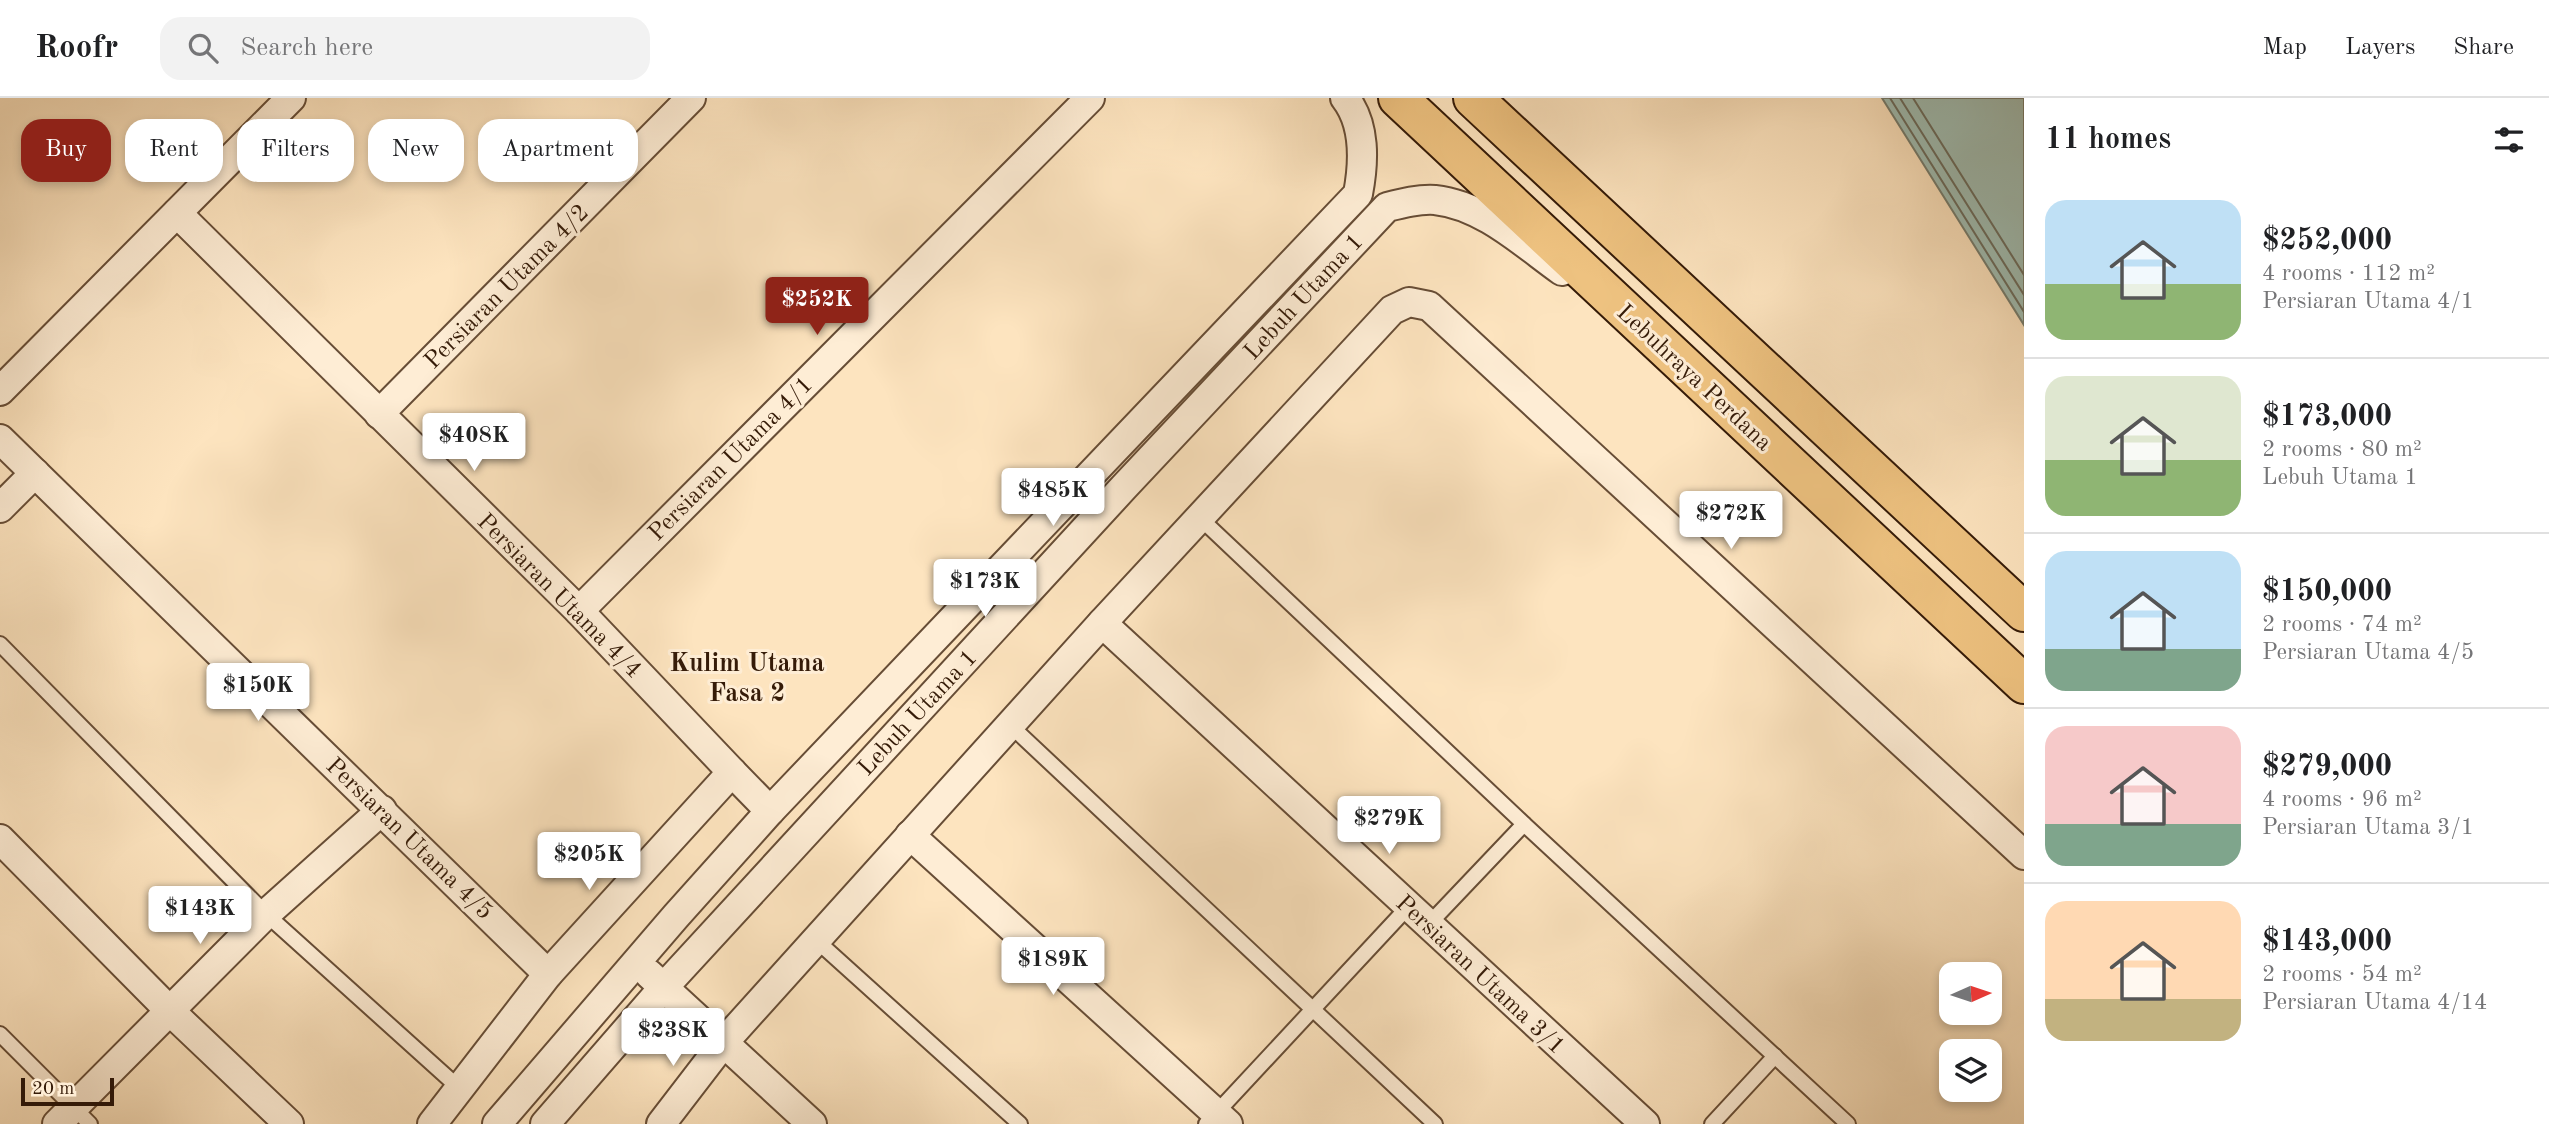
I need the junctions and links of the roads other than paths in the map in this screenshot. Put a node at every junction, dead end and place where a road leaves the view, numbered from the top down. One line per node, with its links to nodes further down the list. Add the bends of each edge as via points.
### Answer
1 (291, 98): 7 (street)
2 (691, 98): 10 (street, Persiaran Utama 4/2)
3 (1090, 98): 15 (street, Persiaran Utama 4/1)
4 (1345, 98): 23 (street, Lebuh Utama 1, via 1361,134 1363,169 1358,194)
5 (1398, 98): 8 (main road, Lebuhraya Perdana)
6 (1473, 98): 16 (main road)
7 (177, 213): 9 (street); 10 (street, Persiaran Utama 4/4)
8 (1636, 322): 19 (main road, Lebuhraya Perdana); 33 (street, Lebuh Utama 1, via 1483,215 1436,200 1387,207)
9 (0, 391)
10 (379, 414): 15 (street, Persiaran Utama 4/4)
11 (0, 439): 12 (street, Persiaran Utama 4/5)
12 (35, 473): 13 (street); 22 (street, Persiaran Utama 4/5)
13 (0, 509)
14 (1200, 518): 17 (street); 24 (lane); 27 (street, via 1392,310 1409,302 1429,306)
15 (579, 611): 21 (street, Persiaran Utama 4/4)
16 (2024, 612)
17 (1102, 623): 20 (street); 29 (street, Persiaran Utama 3/1)
18 (0, 644): 28 (lane)
19 (2024, 684)
20 (1010, 725): 25 (street); 34 (lane)
21 (732, 772): 23 (street, Persiaran Utama 4/4); 32 (street)
22 (382, 810): 28 (street); 32 (street, Persiaran Utama 4/5)
23 (770, 811): 31 (street, Lebuh Utama 1)
24 (1524, 824): 29 (lane); 38 (lane)
25 (910, 835): 30 (street); 41 (street)
26 (0, 839): 35 (street)
27 (2024, 855)
28 (266, 914): 35 (street); 39 (lane)
29 (1418, 916): 34 (lane); 50 (street, Persiaran Utama 3/1)
30 (816, 940): 37 (street); 48 (lane)
31 (636, 963): 33 (street); 44 (street, Lebuh Utama 1)
32 (548, 974): 39 (street)
33 (664, 987): 37 (street); 45 (street, Lebuh Utama 1)
34 (1312, 1010): 41 (lane); 49 (lane)
35 (170, 1011): 40 (street); 42 (street)
36 (0, 1034): 40 (lane)
37 (724, 1042): 46 (street); 47 (street)
38 (1775, 1056): 51 (lane); 52 (lane)
39 (458, 1087): 43 (street)
40 (74, 1118)
41 (1217, 1120)
42 (289, 1124)
43 (432, 1124)
44 (497, 1124)
45 (545, 1124)
46 (661, 1124)
47 (812, 1124)
48 (1020, 1124)
49 (1435, 1124)
50 (1645, 1124)
51 (1712, 1124)
52 (1848, 1124)

